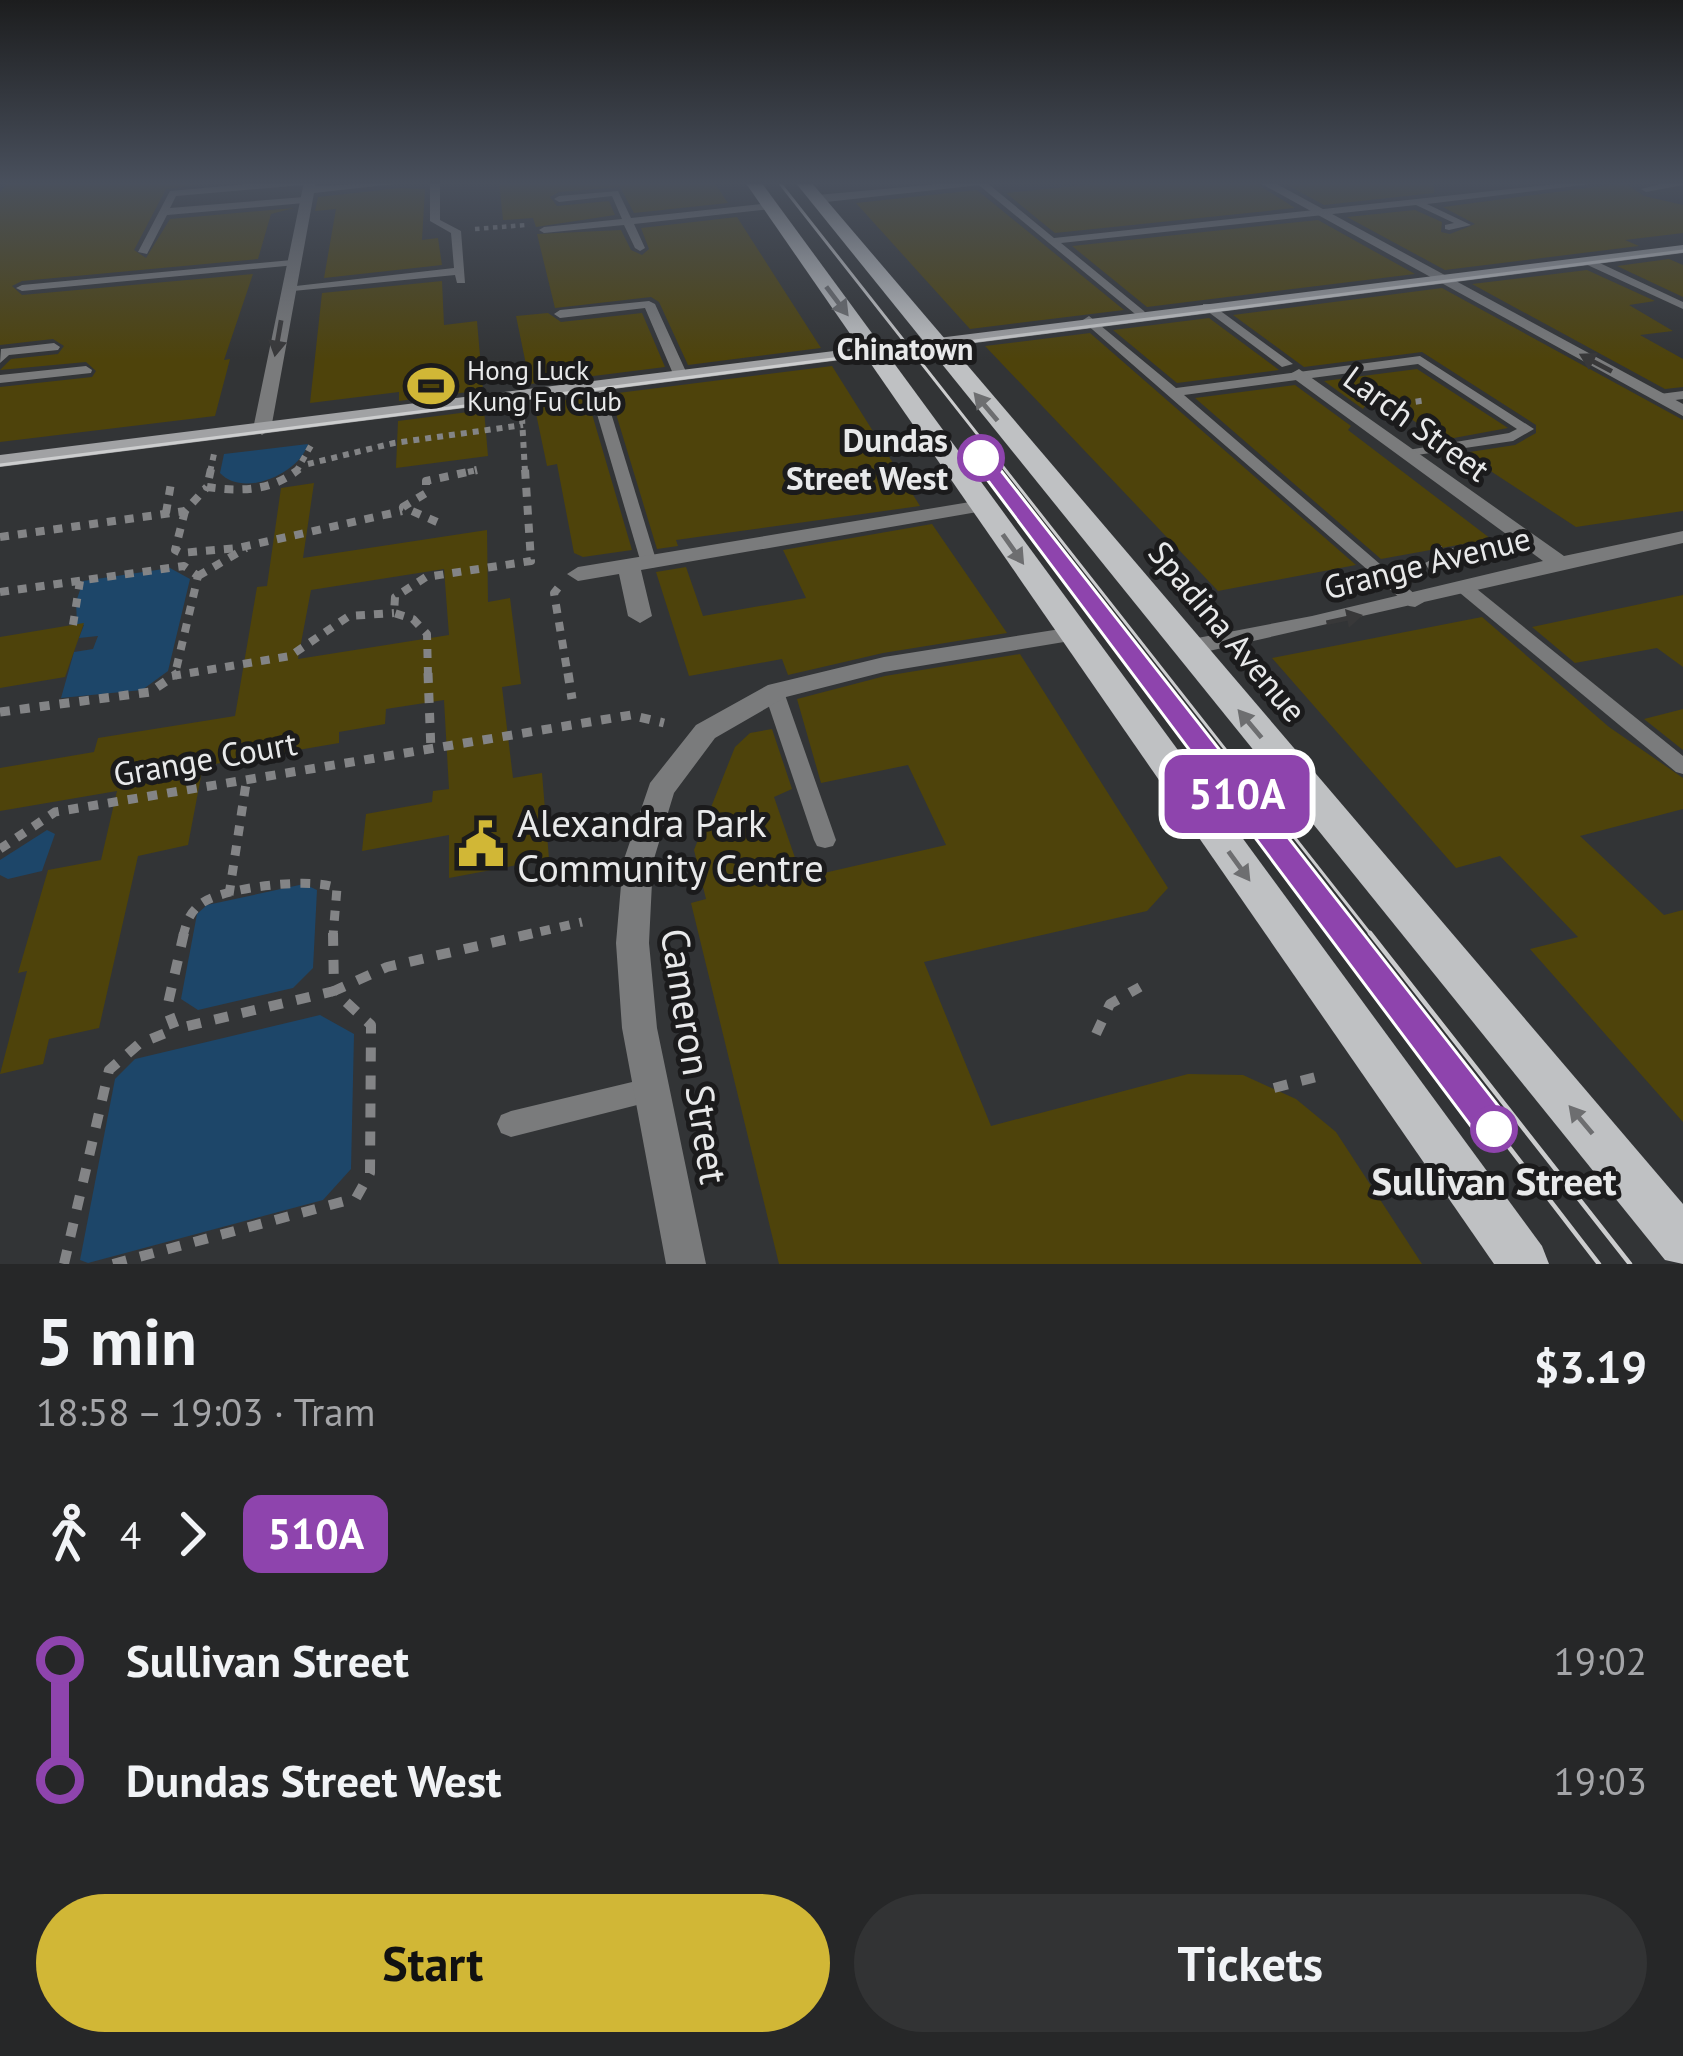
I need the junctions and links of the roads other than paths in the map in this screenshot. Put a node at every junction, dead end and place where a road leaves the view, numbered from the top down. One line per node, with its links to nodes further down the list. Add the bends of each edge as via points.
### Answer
1 (149, 241): 11 (lane)
2 (296, 241): 13 (street)
3 (457, 241): 16 (lane, via 460,276)
4 (637, 241): 9 (lane)
5 (797, 241): 24 (main road, one-way to 24)
6 (851, 241): 22 (main road, Spadina Avenue)
7 (1052, 241): 20 (lane)
8 (1371, 241): 14 (street)
9 (640, 248)
10 (1683, 248): 12 (main road)
11 (143, 252)
12 (1585, 260): 14 (main road); 18 (lane)
13 (292, 263): 15 (lane); 16 (street)
14 (1439, 278): 17 (main road); 33 (street, one-way to 14)
15 (22, 288)
16 (287, 290): 35 (street, one-way to 35)
17 (1207, 306): 20 (main road); 26 (lane)
18 (1683, 306)
19 (560, 314): 28 (lane, via 649,304)
20 (1140, 314): 21 (main road)
21 (1088, 320): 22 (main road); 31 (lane)
22 (932, 341): 24 (main road); 47 (main road, Spadina Avenue, one-way to 22)
23 (54, 346): 25 (lane)
24 (873, 350): 28 (main road); 38 (main road)
25 (0, 359)
26 (1293, 369): 31 (lane); 36 (street, Larch Street); 36 (lane, via 1420,360 1527,429)
27 (86, 370): 29 (lane)
28 (681, 376): 30 (main road)
29 (0, 379)
30 (596, 387): 35 (main road); 41 (lane)
31 (1176, 392): 44 (lane)
32 (1683, 394): 33 (lane)
33 (1660, 398): 34 (street)
34 (1683, 411)
35 (262, 429): 37 (main road)
36 (1408, 454): 40 (street, Larch Street)
37 (0, 461)
38 (982, 506): 41 (street); 46 (main road, one-way to 46)
39 (1683, 537): 40 (street, Grange Avenue)
40 (1558, 562): 43 (street, Grange Avenue)
41 (639, 565): 42 (street); 45 (street)
42 (573, 577)
43 (1466, 590): 44 (street, Grange Avenue); 49 (lane)
44 (1415, 602): 47 (street, Grange Avenue, one-way to 44)
45 (640, 616)
46 (1073, 634): 48 (street); 55 (main road, one-way to 55)
47 (1187, 648): 53 (main road, Spadina Avenue, one-way to 47)
48 (774, 692): 50 (lane); 51 (street, Cameron Street, via 700,733 658,799 631,886 631,966)
49 (1683, 767)
50 (825, 840)
51 (653, 1089): 52 (lane); 54 (street, Cameron Street)
52 (511, 1124)
53 (1683, 1242)
54 (686, 1264)
55 (1524, 1264)

